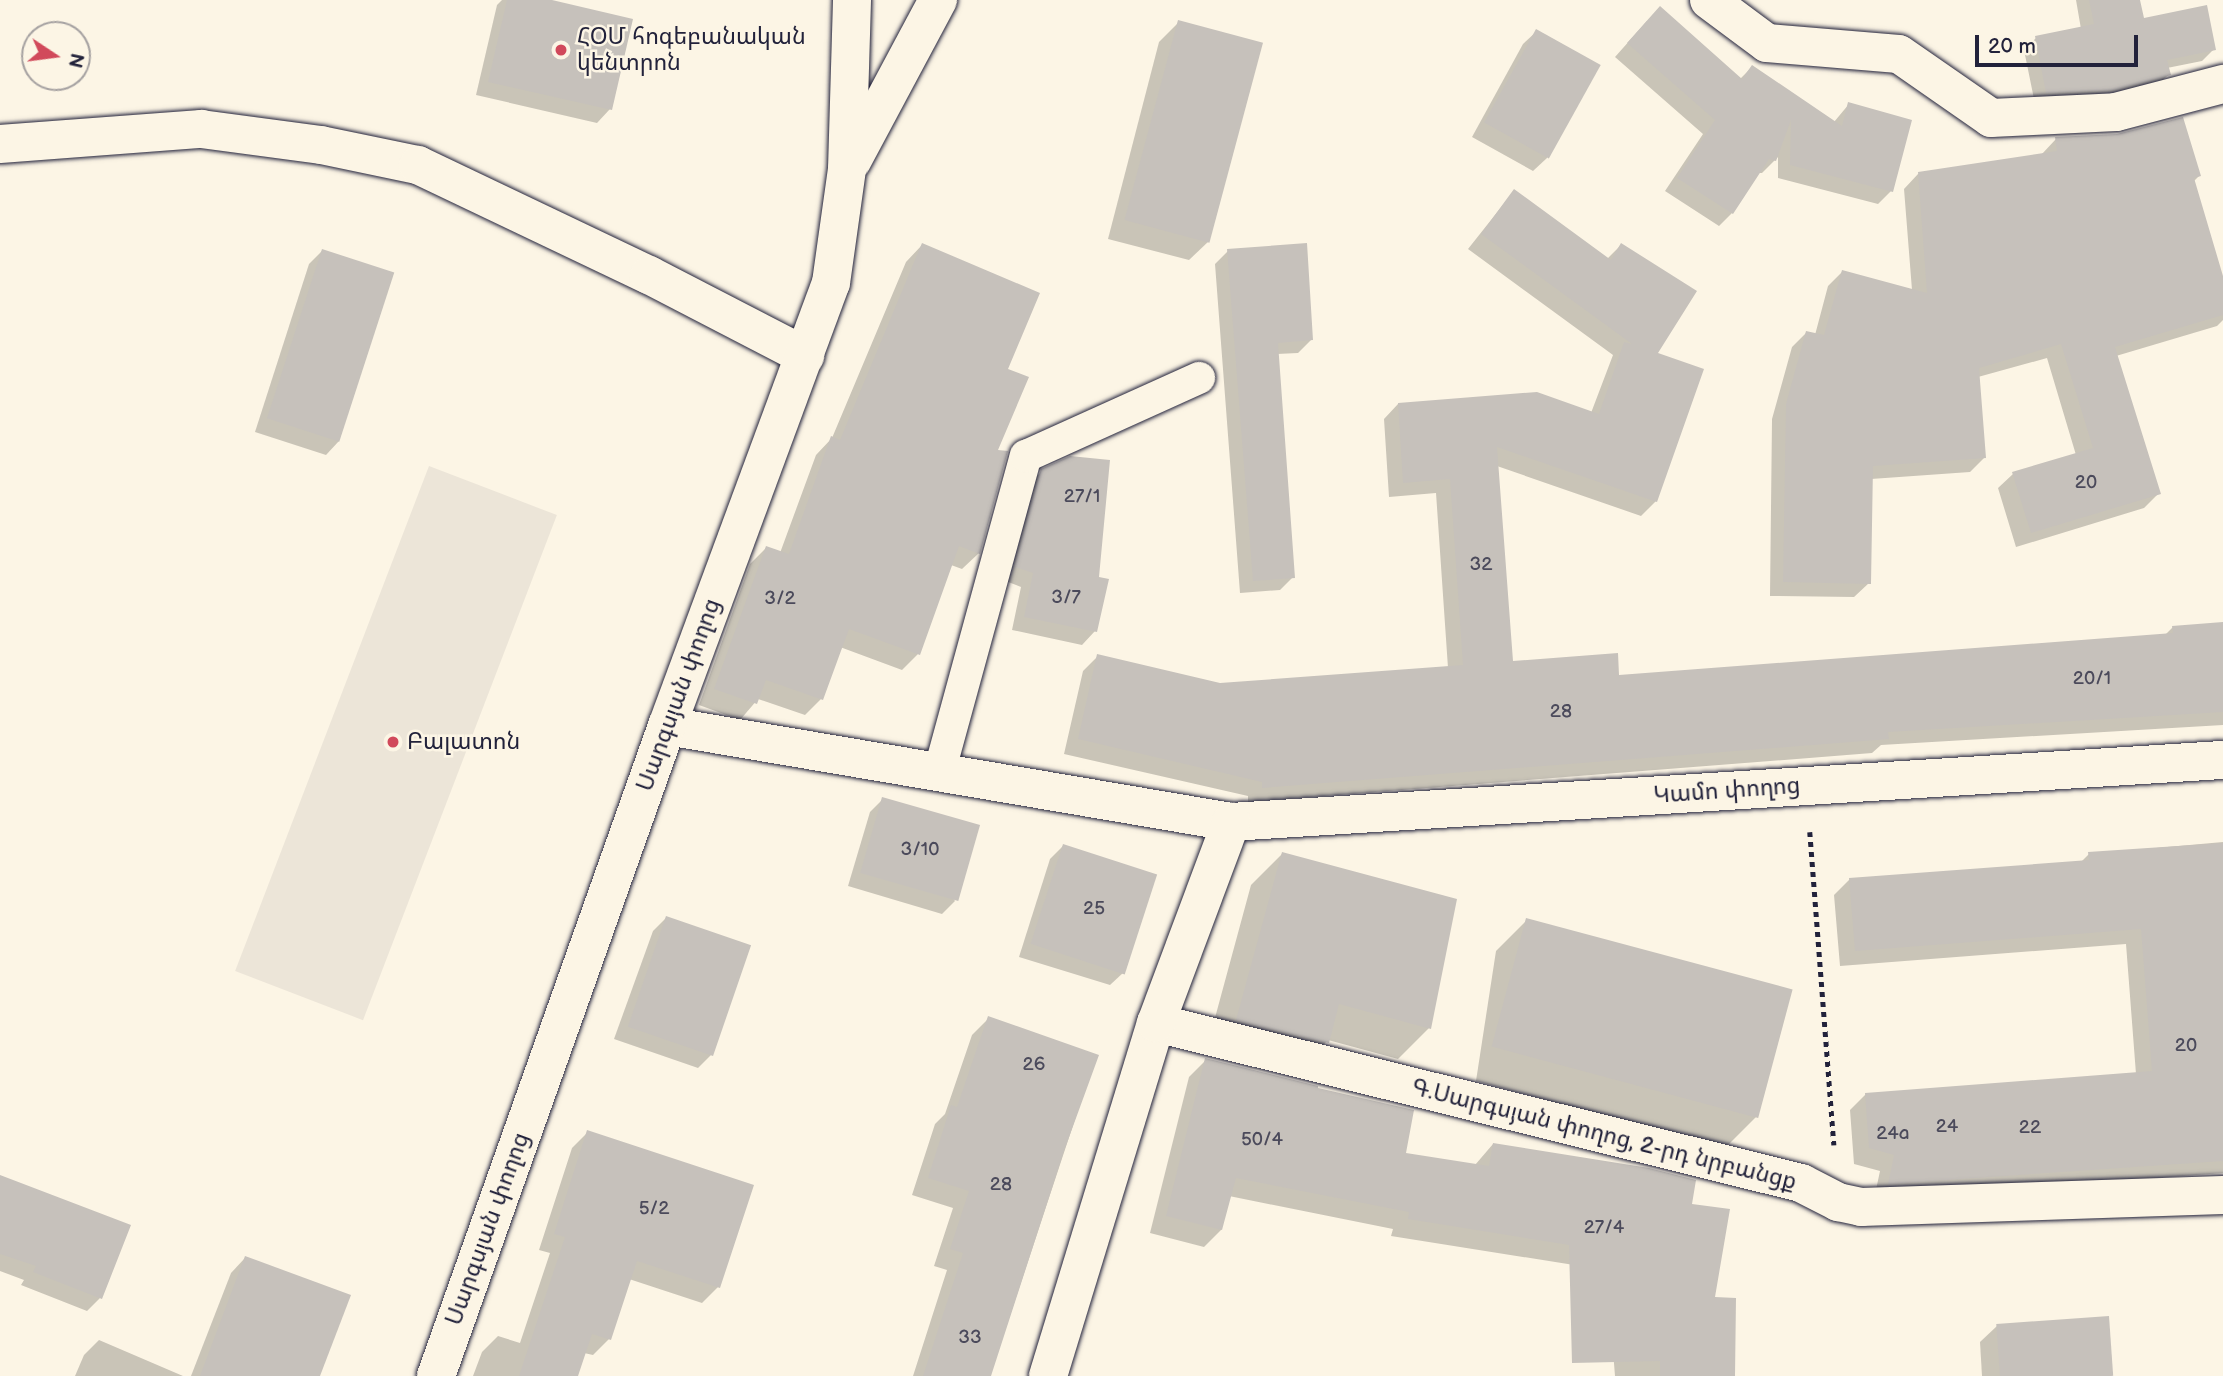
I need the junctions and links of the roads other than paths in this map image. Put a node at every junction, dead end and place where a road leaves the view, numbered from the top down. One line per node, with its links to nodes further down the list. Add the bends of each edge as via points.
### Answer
1 (852, 0): 6 (street, Սարգսյան փողոց)
2 (938, 0): 6 (street)
3 (1709, 0): 4 (street, via 1767,43 1899,54 1991,118 2116,112)
4 (2223, 83)
5 (0, 144): 7 (street, via 201,129 321,145 418,165 649,275)
6 (848, 169): 7 (street, Սարգսյան փողոց, via 831,283)
7 (805, 356): 9 (street, Սարգսյան փողոց)
8 (1199, 377): 11 (lane, via 1026,456)
9 (667, 726): 11 (street, Կամո փողոց); 15 (street, Սարգսյան փողոց)
10 (2223, 760): 12 (street, Կամո փողոց)
11 (939, 772): 12 (street, Կամո փողոց)
12 (1231, 822): 13 (street)
13 (1156, 1023): 14 (street, Գ.Սարգսյան փողոց, 2-րդ նրբանցք, via 1801,1183 1838,1202 1861,1207); 16 (street)
14 (2223, 1195)
15 (436, 1376)
16 (1048, 1376)

